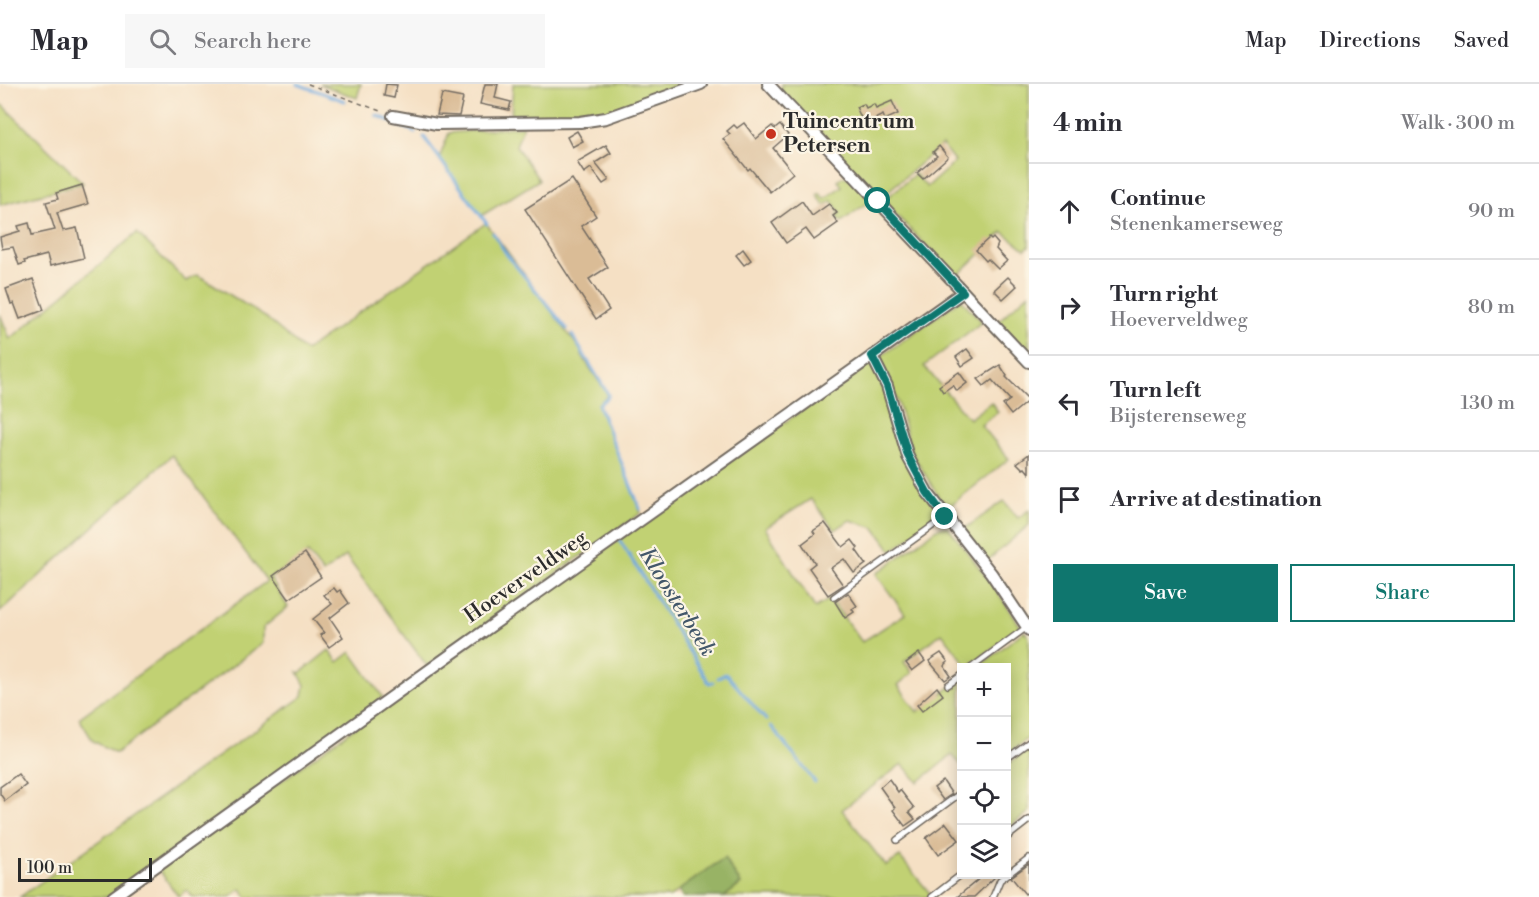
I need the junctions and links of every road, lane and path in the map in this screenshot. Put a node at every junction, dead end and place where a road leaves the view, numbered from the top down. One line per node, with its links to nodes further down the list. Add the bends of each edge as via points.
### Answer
1 (308, 84): 4 (path)
2 (701, 84): 4 (street, via 606,118 580,122 437,124)
3 (768, 84): 5 (street)
4 (393, 116)
5 (963, 292): 6 (street, Hoeverveldweg); 7 (street)
6 (872, 356): 8 (street, via 887,386 908,456); 22 (street, Hoeverveldweg)
7 (1029, 362)
8 (945, 517): 9 (lane); 10 (street)
9 (834, 597)
10 (1028, 628): 11 (lane)
11 (978, 663)
12 (957, 679): 13 (lane)
13 (948, 685)
14 (1029, 742): 15 (lane)
15 (1011, 755)
16 (957, 796): 19 (lane)
17 (1029, 820): 18 (lane)
18 (1011, 834)
19 (897, 840)
20 (1029, 858): 24 (lane, via 1000,880)
21 (957, 878): 23 (lane)
22 (113, 897)
23 (932, 897)
24 (993, 897)

